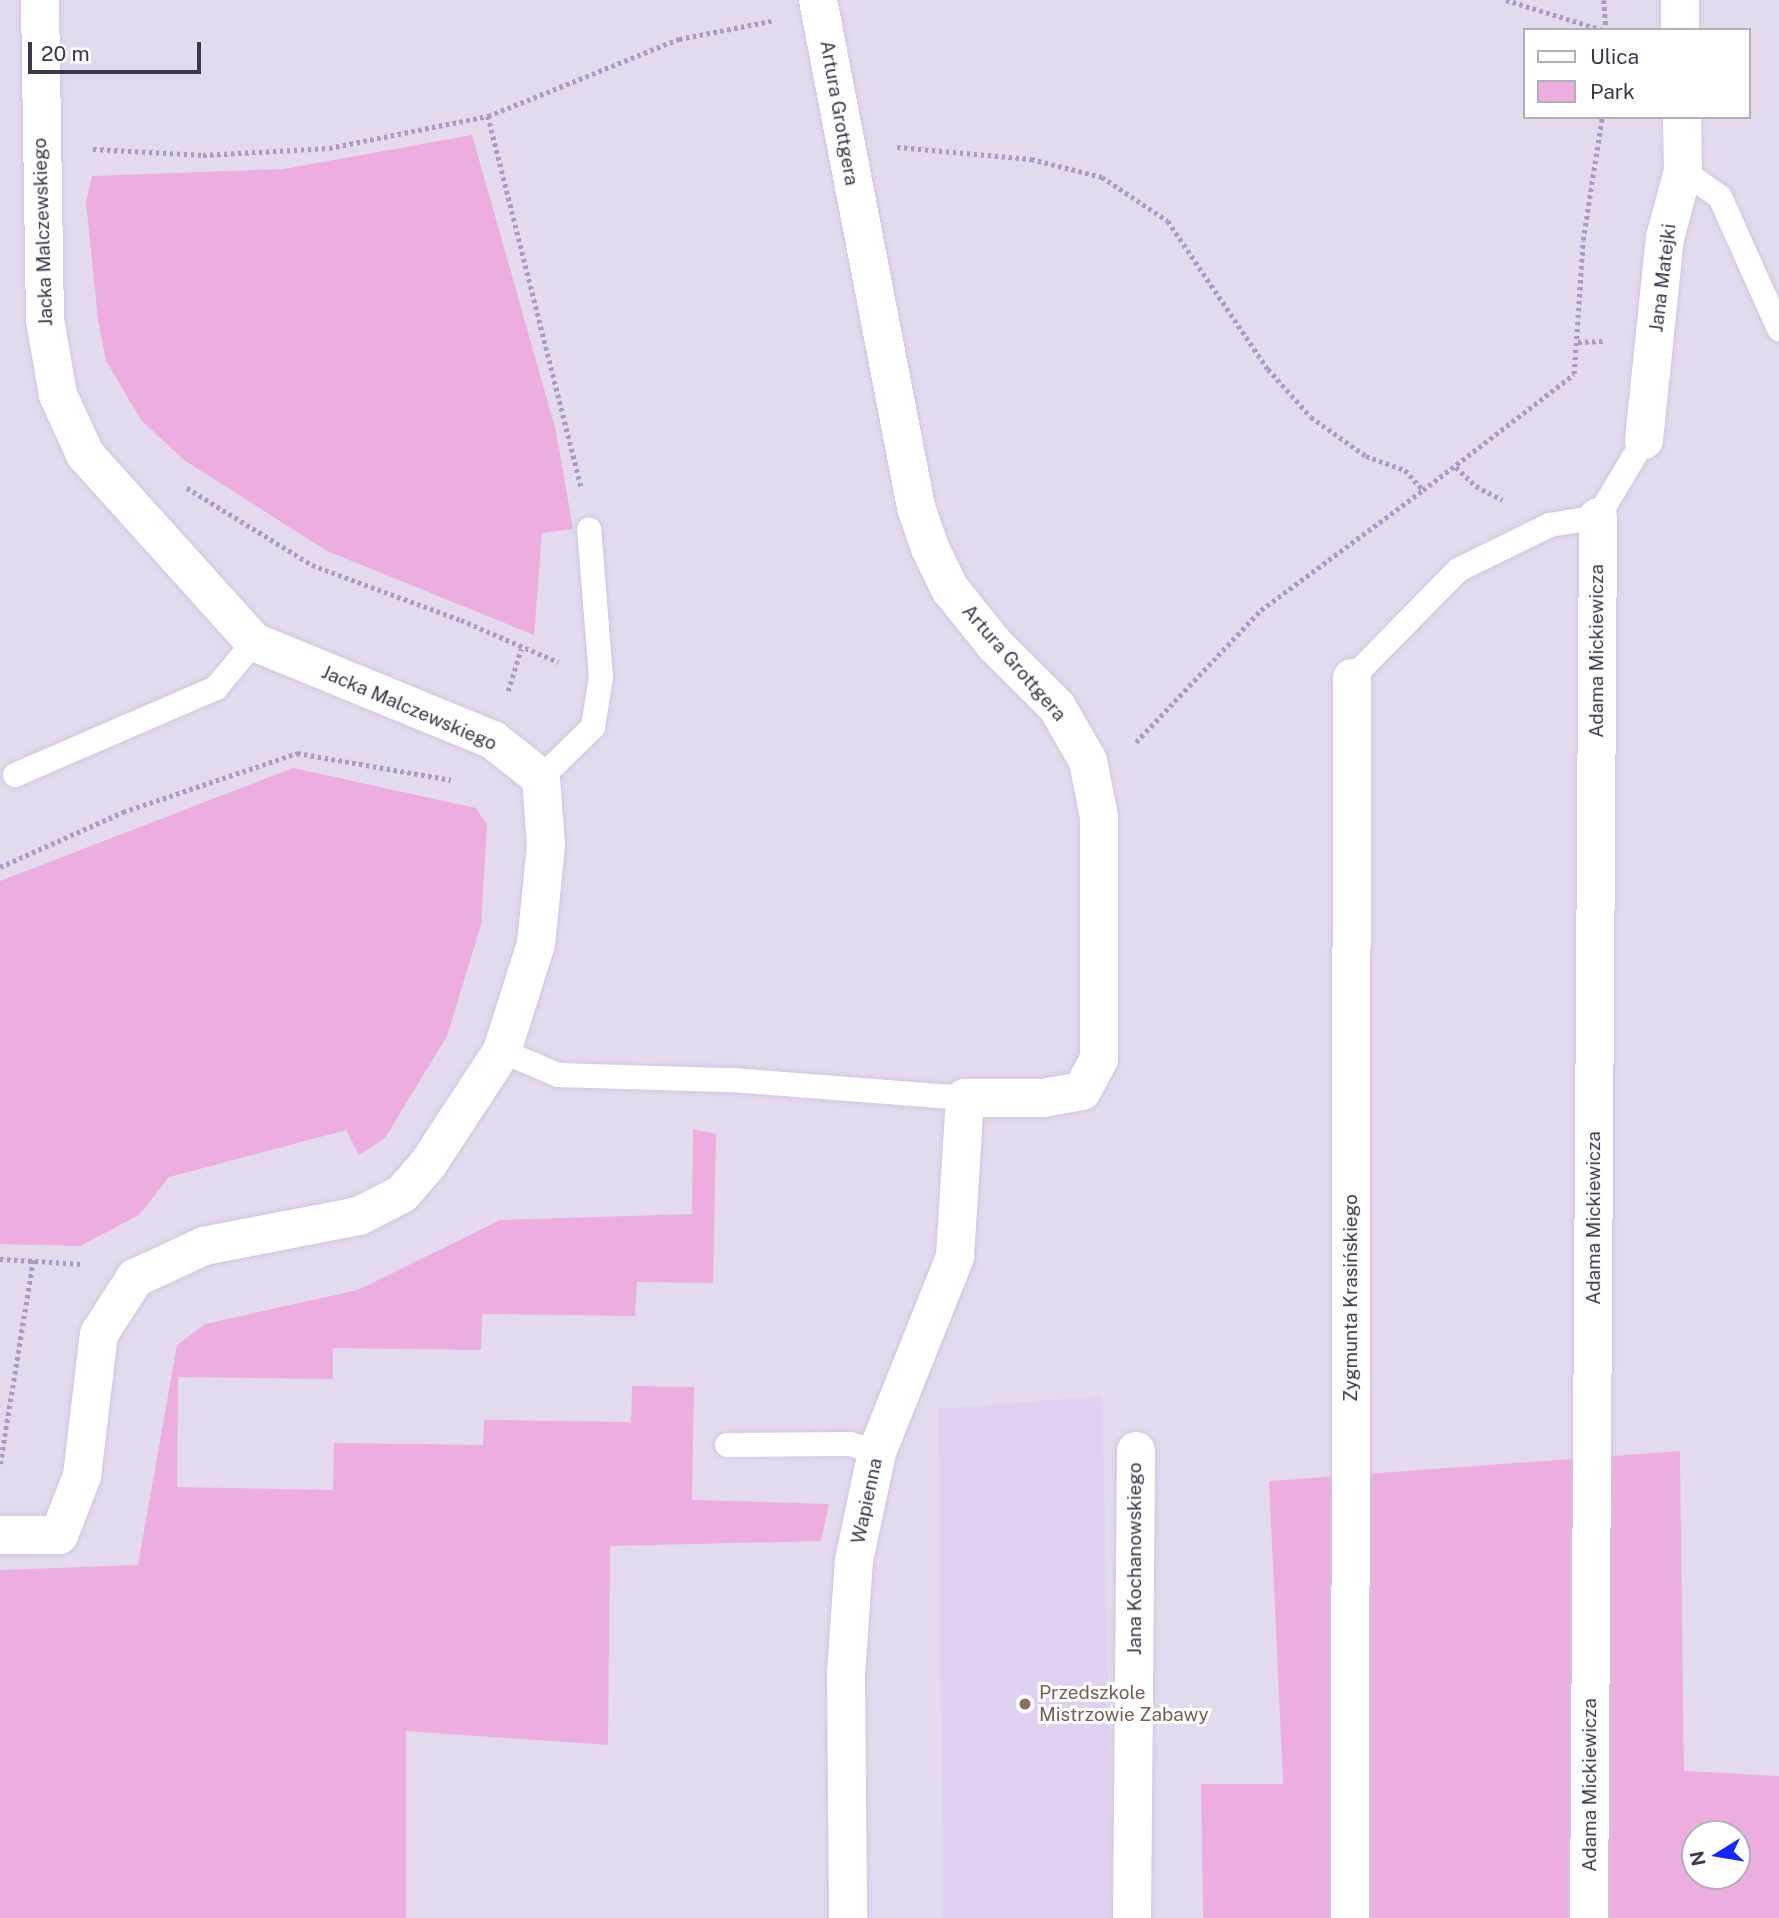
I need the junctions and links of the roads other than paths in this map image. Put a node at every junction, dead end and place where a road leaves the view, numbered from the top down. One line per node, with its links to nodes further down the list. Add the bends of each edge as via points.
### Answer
1 (40, 0): 11 (street, Jacka Malczewskiego, via 45,320 58,395 85,454)
2 (1680, 0): 4 (street)
3 (819, 6): 16 (street, Artura Grottgera, via 916,508 950,589 995,645 1057,707 1088,761 1099,817 1099,1059 1082,1091 1043,1098)
4 (1680, 28)
5 (1682, 119): 6 (street, Jana Matejki)
6 (1683, 171): 7 (lane, via 1720,197); 8 (street, Jana Matejki, via 1665,238)
7 (1779, 329)
8 (1644, 440): 9 (lane)
9 (1598, 517): 12 (lane, via 1549,525 1458,570); 24 (street, Adama Mickiewicza)
10 (589, 529): 14 (lane, via 601,677 593,727)
11 (254, 642): 13 (lane, via 216,688); 14 (street, Jacka Malczewskiego, via 493,740)
12 (1352, 678): 23 (street, Zygmunta Krasińskiego)
13 (15, 775)
14 (541, 778): 15 (street, via 546,845 536,944)
15 (502, 1051): 16 (lane, via 558,1075 731,1080); 20 (street, via 428,1164 402,1194 359,1216 204,1246 135,1278 99,1334 82,1476 59,1535)
16 (965, 1098): 19 (street, Wapienna, via 955,1257)
17 (727, 1446): 19 (lane, via 850,1444)
18 (1136, 1451): 22 (street, Jana Kochanowskiego)
19 (877, 1452): 21 (street, Wapienna, via 854,1560 848,1649)
20 (0, 1535)
21 (848, 1918)
22 (1132, 1918)
23 (1350, 1918)
24 (1589, 1918)

